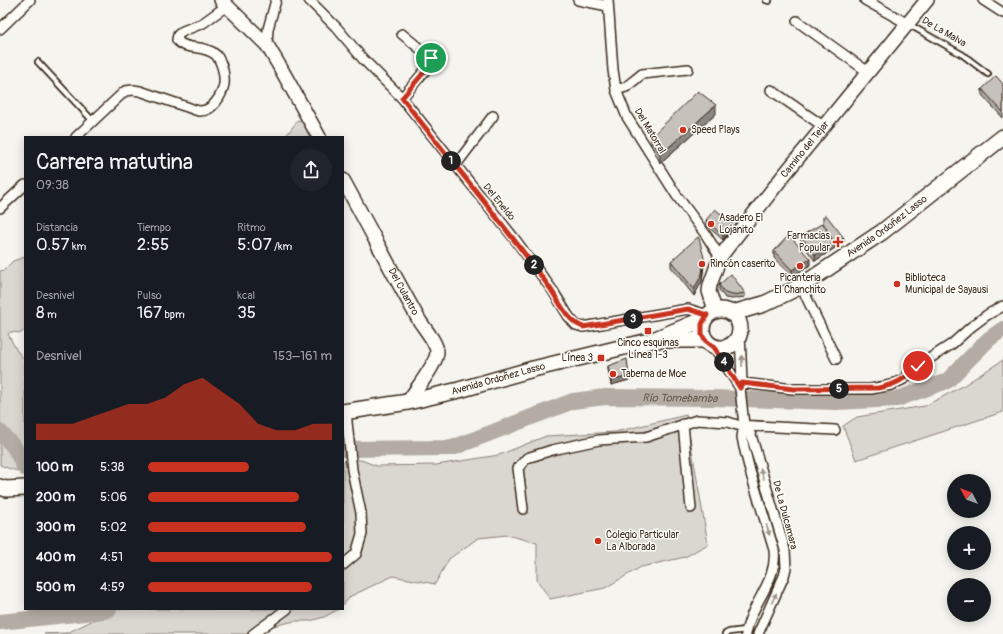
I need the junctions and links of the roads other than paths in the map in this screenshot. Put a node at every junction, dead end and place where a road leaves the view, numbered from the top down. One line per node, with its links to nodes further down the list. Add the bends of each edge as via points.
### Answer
1 (30, 0): 13 (street)
2 (276, 0): 15 (street, via 268,29)
3 (309, 0): 22 (street, Del Eneldo)
4 (578, 0): 9 (street)
5 (865, 0): 12 (street, De La Malva)
6 (927, 0): 12 (street, Camino del Tejar)
7 (983, 0): 10 (street)
8 (225, 3): 15 (street); 24 (street, via 204,23 183,31 177,40 184,46 208,50 216,56 224,71 221,95 210,108 199,111 133,90 125,91)
9 (608, 3): 20 (street, Del Matorral)
10 (1003, 13)
11 (797, 22): 18 (street)
12 (908, 24): 18 (street, Camino del Tejar); 19 (lane, De La Malva, via 963,56)
13 (0, 29)
14 (402, 34): 22 (street, via 433,61)
15 (267, 45): 27 (street)
16 (38, 62): 24 (lane)
17 (688, 68): 20 (street, via 642,74 626,87)
18 (868, 72): 25 (street, Camino del Tejar)
19 (988, 74)
20 (616, 90): 33 (street, Del Matorral, via 632,124 677,196)
21 (770, 90): 25 (street)
22 (402, 98): 29 (street, Del Eneldo)
23 (493, 116): 29 (street)
24 (93, 121): 26 (street)
25 (823, 126): 33 (street, Camino del Tejar)
26 (77, 136)
27 (318, 136)
28 (1003, 137): 34 (main road, Avenida Ordoñez Lasso, via 882,232)
29 (455, 166): 38 (street, Del Eneldo, via 514,238 576,325 583,327 688,309)
30 (344, 182): 44 (street, Del Culantro, via 438,351 436,360)
31 (24, 186): 32 (street)
32 (0, 208)
33 (720, 257): 38 (street, Camino del Tejar, via 710,285)
34 (802, 286): 35 (main road, Avenida Ordoñez Lasso); 42 (street)
35 (764, 304): 37 (main road, Avenida Ordoñez Lasso); 39 (main road, Avenida Ordoñez Lasso)
36 (1003, 306): 43 (street, via 918,366 904,379 891,385 871,389)
37 (733, 313): 38 (main road, via 727,310); 39 (main road, via 740,323)
38 (709, 315): 40 (main road, Avenida Ordoñez Lasso); 41 (main road, via 701,330)
39 (740, 331): 41 (main road, via 737,340 725,348); 43 (street, De La Dulcamara, one-way to 39)
40 (653, 340): 41 (main road, Avenida Ordoñez Lasso); 44 (main road, Avenida Ordoñez Lasso)
41 (710, 343): 43 (street, De La Dulcamara)
42 (836, 359)
43 (741, 387): 46 (street, De La Dulcamara)
44 (408, 402): 45 (main road, Avenida Ordoñez Lasso)
45 (344, 412): 53 (street, via 361,513 362,534 356,554)
46 (744, 423): 47 (street, via 702,419); 48 (street); 55 (street, De La Dulcamara, one-way to 55, via 744,446 775,558 770,580); 58 (street, De La Dulcamara, one-way to 46, via 784,576 786,560 752,435)
47 (683, 424): 51 (street); 52 (street, via 646,437 587,442 527,458 518,468)
48 (836, 430)
49 (3, 488): 50 (main road)
50 (24, 488)
51 (691, 508)
52 (523, 509)
53 (344, 564)
54 (286, 610): 56 (street)
55 (746, 632): 57 (lane)
56 (253, 634)
57 (725, 634)
58 (758, 634)

